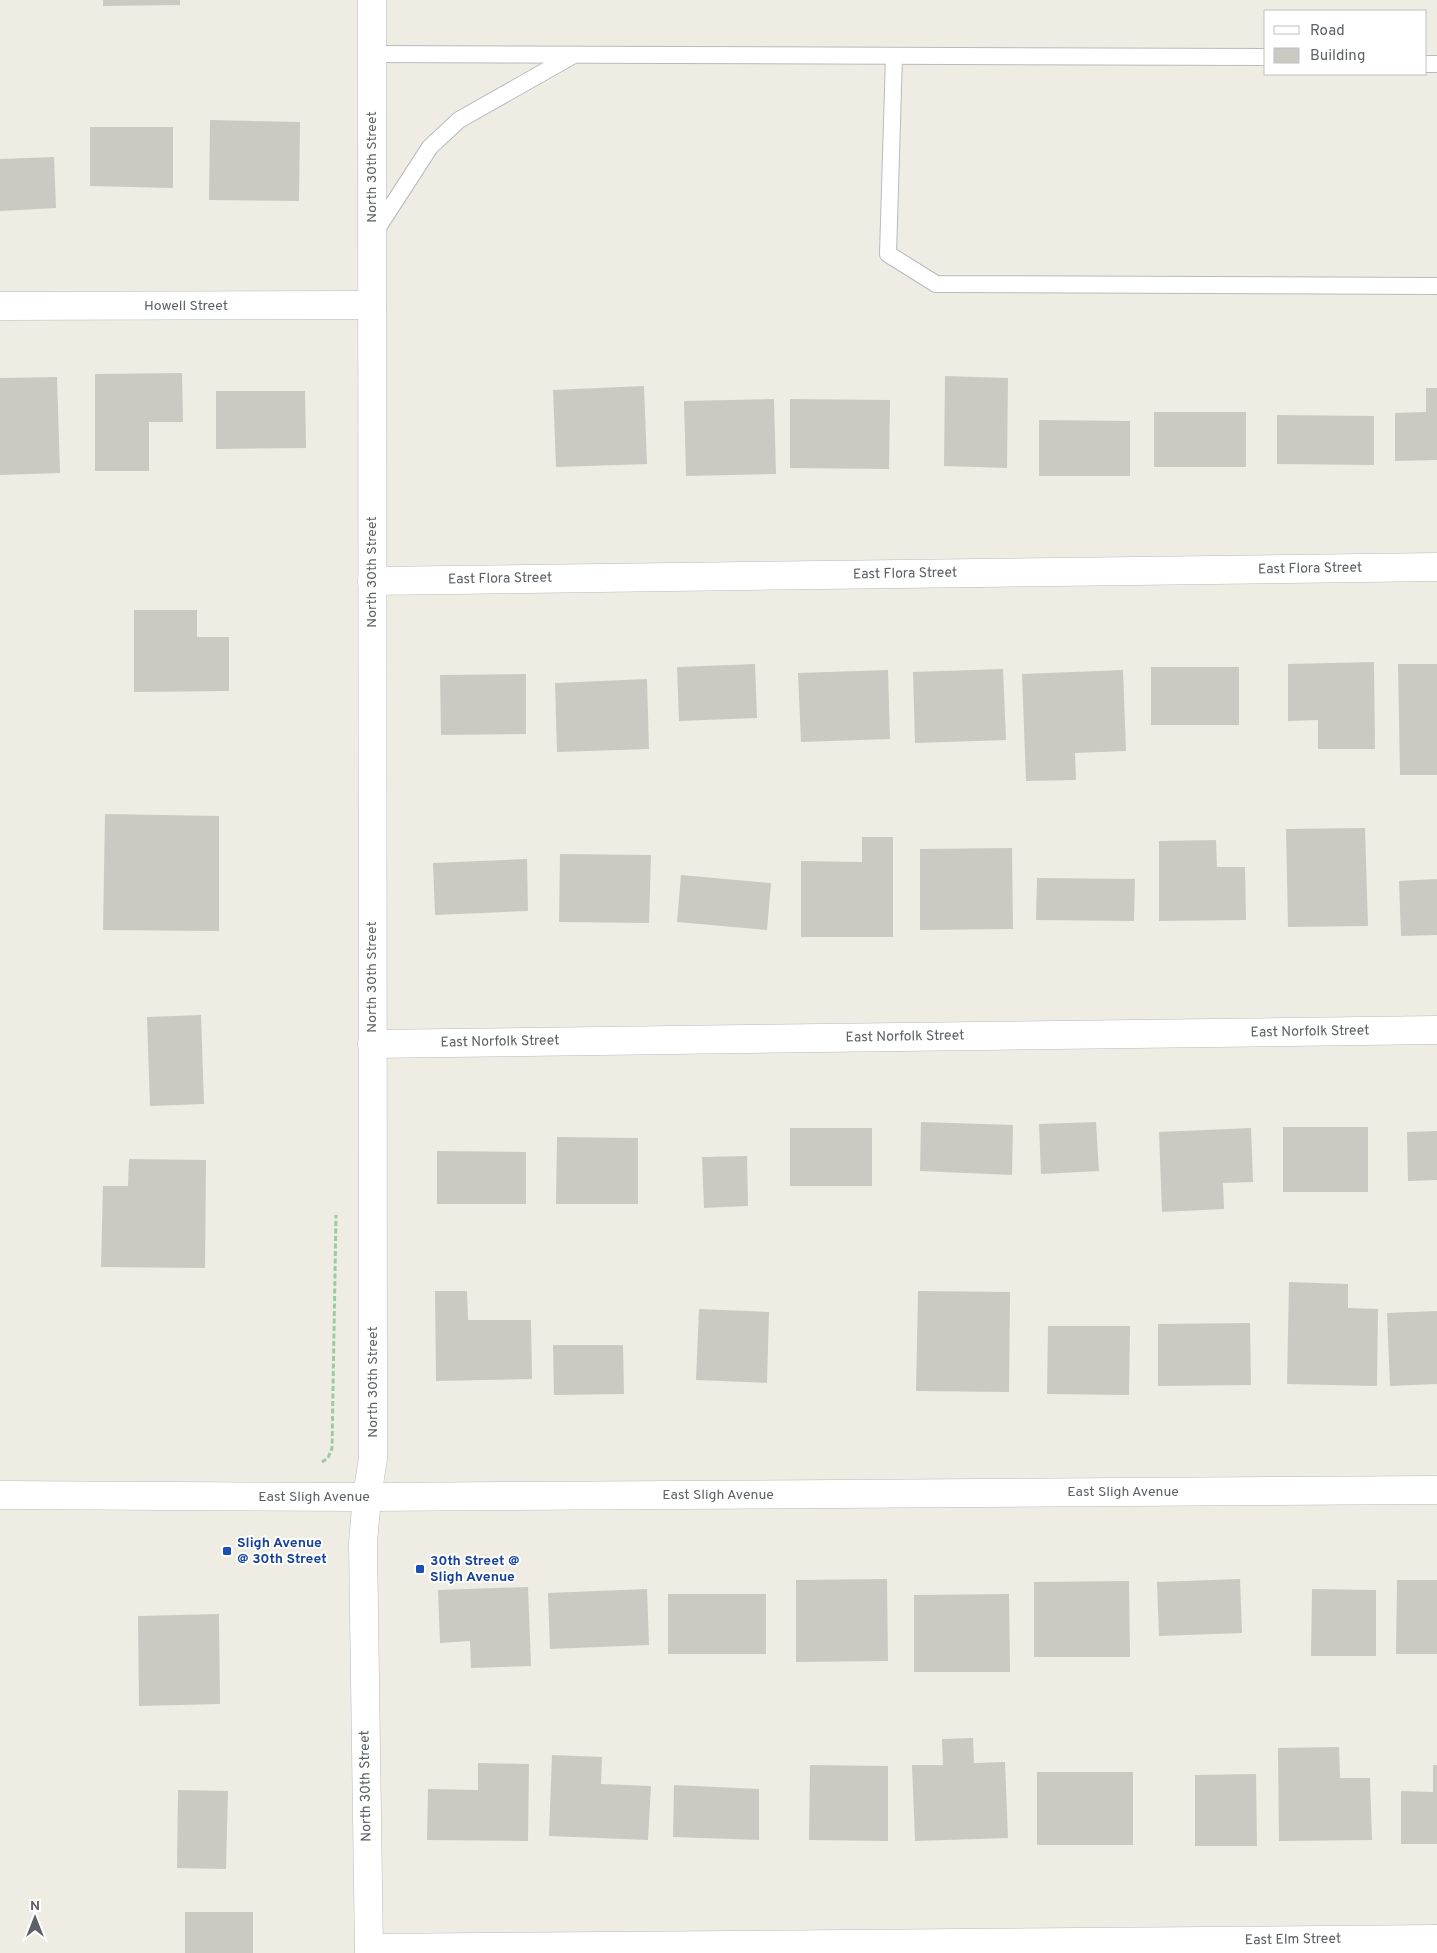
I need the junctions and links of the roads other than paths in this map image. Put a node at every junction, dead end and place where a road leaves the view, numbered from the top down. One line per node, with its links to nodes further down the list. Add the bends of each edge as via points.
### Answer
1 (372, 0): 2 (street, North 30th Street)
2 (372, 54): 3 (lane); 6 (street, North 30th Street)
3 (572, 55): 4 (lane); 6 (lane, via 459,120 430,147)
4 (894, 56): 5 (lane); 7 (lane, via 888,254 936,284)
5 (1264, 57)
6 (372, 236): 8 (street, North 30th Street)
7 (1437, 286)
8 (372, 305): 9 (street, Howell Street); 11 (street, North 30th Street)
9 (0, 306)
10 (1437, 567): 11 (street, East Flora Street)
11 (372, 581): 13 (street, North 30th Street)
12 (1437, 1030): 13 (street, East Norfolk Street)
13 (372, 1044): 16 (street, North 30th Street, via 373,1458)
14 (1437, 1490): 16 (street, East Sligh Avenue)
15 (0, 1495): 16 (street, East Sligh Avenue)
16 (367, 1498): 19 (street, North 30th Street, via 363,1543)
17 (1437, 1939): 18 (street, East Elm Street)
18 (931, 1948): 19 (street, East Elm Street)
19 (369, 1951)

